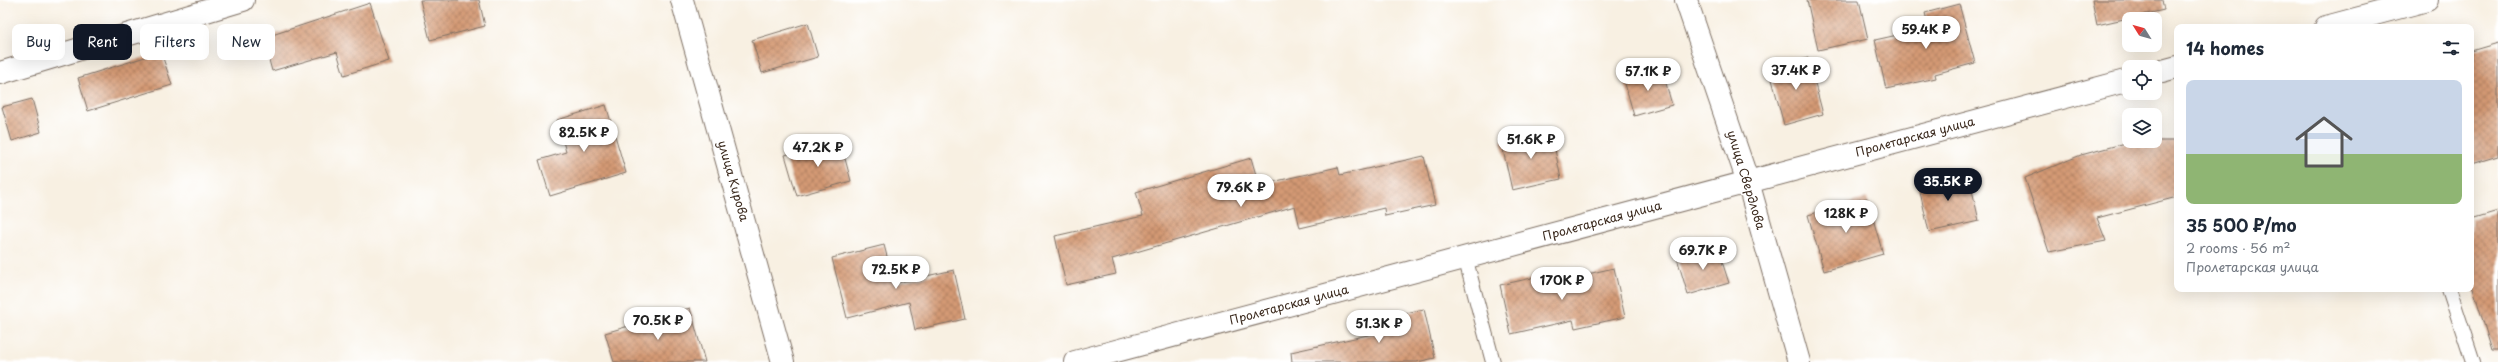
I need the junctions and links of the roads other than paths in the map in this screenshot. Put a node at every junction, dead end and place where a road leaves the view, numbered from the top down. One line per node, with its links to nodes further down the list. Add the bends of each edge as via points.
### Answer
1 (243, 0): 8 (street)
2 (682, 0): 13 (street, улица Кирова)
3 (1686, 0): 10 (street, улица Свердлова)
4 (2427, 0): 5 (street)
5 (2361, 23)
6 (2174, 68): 7 (street)
7 (2162, 71)
8 (0, 73)
9 (2122, 82): 10 (street, Пролетарская улица)
10 (1748, 182): 11 (street, Пролетарская улица); 16 (street, улица Свердлова)
11 (1465, 258): 14 (street, Пролетарская улица); 15 (lane)
12 (2450, 292): 17 (lane)
13 (783, 362)
14 (1075, 362)
15 (1493, 362)
16 (1800, 362)
17 (2473, 362)

